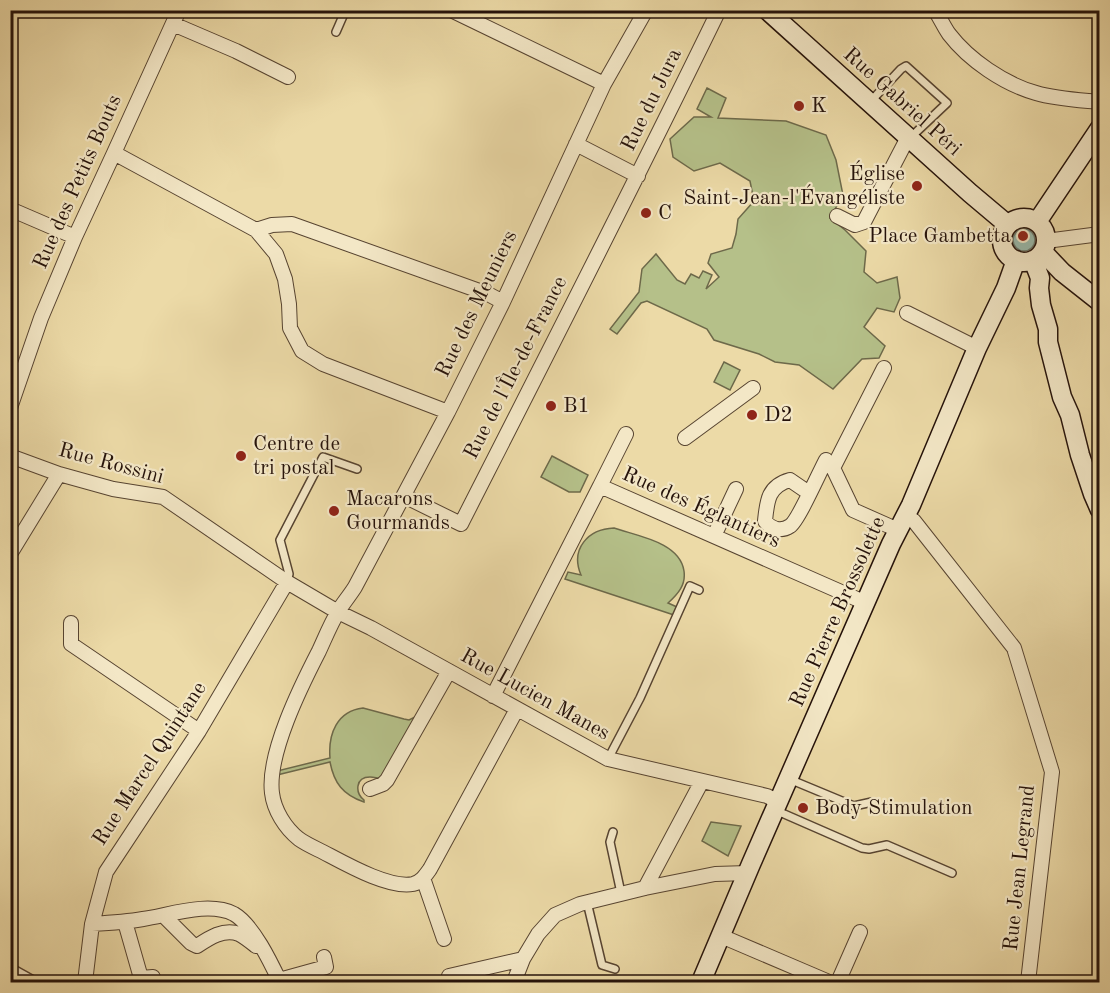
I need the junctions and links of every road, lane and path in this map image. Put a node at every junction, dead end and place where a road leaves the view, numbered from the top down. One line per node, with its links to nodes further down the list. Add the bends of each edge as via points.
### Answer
1 (332, 10): 8 (lane, via 343,16)
2 (451, 10): 10 (street)
3 (645, 10): 10 (street, Rue des Meuniers)
4 (719, 10): 17 (street, Rue du Jura)
5 (767, 10): 12 (street, Rue Gabriel Péri)
6 (940, 11): 11 (street, via 948,33 968,56 991,72 1035,93)
7 (176, 17): 9 (street); 16 (street, Rue des Petits Bouts)
8 (336, 32)
9 (288, 77)
10 (604, 84): 15 (street, Rue des Meuniers)
11 (1100, 102)
12 (869, 103): 14 (street, Rue Gabriel Péri); 14 (lane, via 901,69 906,66 914,73 946,103)
13 (1100, 128): 20 (street)
14 (909, 139): 19 (street, via 864,222 855,225); 21 (street, Rue Gabriel Péri)
15 (576, 144): 17 (street); 26 (street, Rue des Meuniers)
16 (114, 153): 22 (street); 24 (street, Rue des Petits Bouts)
17 (638, 176): 43 (street, Rue de l'Île-de-France, via 461,524)
18 (10, 209): 24 (street)
19 (837, 216)
20 (1037, 222): 21 (street, via 1019,218); 25 (street, via 1044,230)
21 (1008, 225): 25 (street, via 1002,242 1007,253)
22 (256, 230): 26 (street, via 292,224); 33 (street, via 276,254 285,279 290,328 302,351 323,364)
23 (1100, 234): 25 (street)
24 (75, 237): 32 (street, Rue des Petits Bouts, via 41,318)
25 (1035, 253): 27 (street); 29 (street, Rue Pierre Brossolette, via 1006,288); 44 (street, via 1048,342)
26 (503, 302): 33 (street, Rue des Meuniers)
27 (1100, 302)
28 (907, 313): 29 (street)
29 (977, 348): 45 (street, Rue Pierre Brossolette)
30 (884, 368): 37 (street)
31 (753, 388): 35 (street)
32 (10, 408)
33 (448, 412): 43 (street, Rue des Meuniers)
34 (626, 434): 40 (street)
35 (685, 438)
36 (10, 456): 39 (street, Rue Rossini)
37 (833, 468): 42 (street, via 826,460); 45 (street, via 853,510)
38 (357, 469): 48 (lane, via 323,457 280,540 289,574)
39 (59, 474): 47 (street); 48 (street, Rue Rossini, via 112,489 163,497)
40 (600, 486): 46 (street, Rue des Églantiers); 54 (street, Rue des Églantiers)
41 (736, 489): 46 (street)
42 (809, 493)
43 (404, 496): 51 (street, Rue des Meuniers)
44 (1100, 510)
45 (902, 523): 50 (street, Rue Pierre Brossolette); 90 (street, Rue Jean Legrand, via 914,521 1014,648 1052,772)
46 (714, 536): 50 (street, Rue des Églantiers)
47 (10, 554)
48 (287, 582): 51 (street, Rue Lucien Manes); 56 (street, Rue Marcel Quintane)
49 (699, 590): 57 (lane, via 690,586)
50 (866, 603): 58 (street, Rue Pierre Brossolette)
51 (338, 612): 53 (street, Rue Lucien Manes); 66 (street, Rue des Meuniers, via 298,693 279,744 270,778 276,812 299,839 356,870 399,884 413,884)
52 (71, 623): 56 (street, via 71,644)
53 (449, 671): 54 (street, Rue Lucien Manes); 60 (street, via 387,780)
54 (493, 696): 55 (street, Rue Lucien Manes)
55 (517, 709): 57 (street, Rue Lucien Manes); 66 (street)
56 (199, 731): 72 (street, Rue Marcel Quintane, via 106,872)
57 (608, 759): 59 (street, Rue Lucien Manes)
58 (789, 779): 61 (lane, via 854,806); 62 (street, Rue Pierre Brossolette)
59 (702, 781): 62 (street, Rue Lucien Manes, via 767,796); 67 (street)
60 (370, 789)
61 (872, 802)
62 (777, 806): 64 (street, Rue Pierre Brossolette); 65 (lane, via 862,848 887,845)
63 (613, 832): 68 (lane, via 610,842)
64 (748, 873): 67 (street, via 716,874); 74 (street, Rue Pierre Brossolette)
65 (952, 873)
66 (423, 878): 75 (street)
67 (645, 888): 68 (street)
68 (621, 893): 69 (street)
69 (587, 902): 78 (street, via 555,915); 80 (lane, via 602,965)
70 (164, 916): 71 (street); 76 (street, via 203,908 221,909 246,925); 76 (street, via 191,944 197,946 222,932 238,934)
71 (125, 922): 72 (street); 81 (street, via 141,978)
72 (92, 924): 84 (street, Rue Marcel Quintane)
73 (860, 932): 89 (street)
74 (721, 936): 87 (street, Rue Pierre Brossolette); 88 (street)
75 (444, 939)
76 (266, 953): 82 (street)
77 (324, 957): 82 (street, via 326,966)
78 (523, 959): 85 (street, via 449,976); 86 (street)
79 (10, 967): 83 (lane)
80 (615, 969)
81 (153, 976)
82 (279, 981)
83 (37, 982)
84 (86, 982)
85 (451, 982)
86 (514, 982)
87 (701, 982)
88 (829, 982)
89 (838, 982)
90 (1028, 982)

